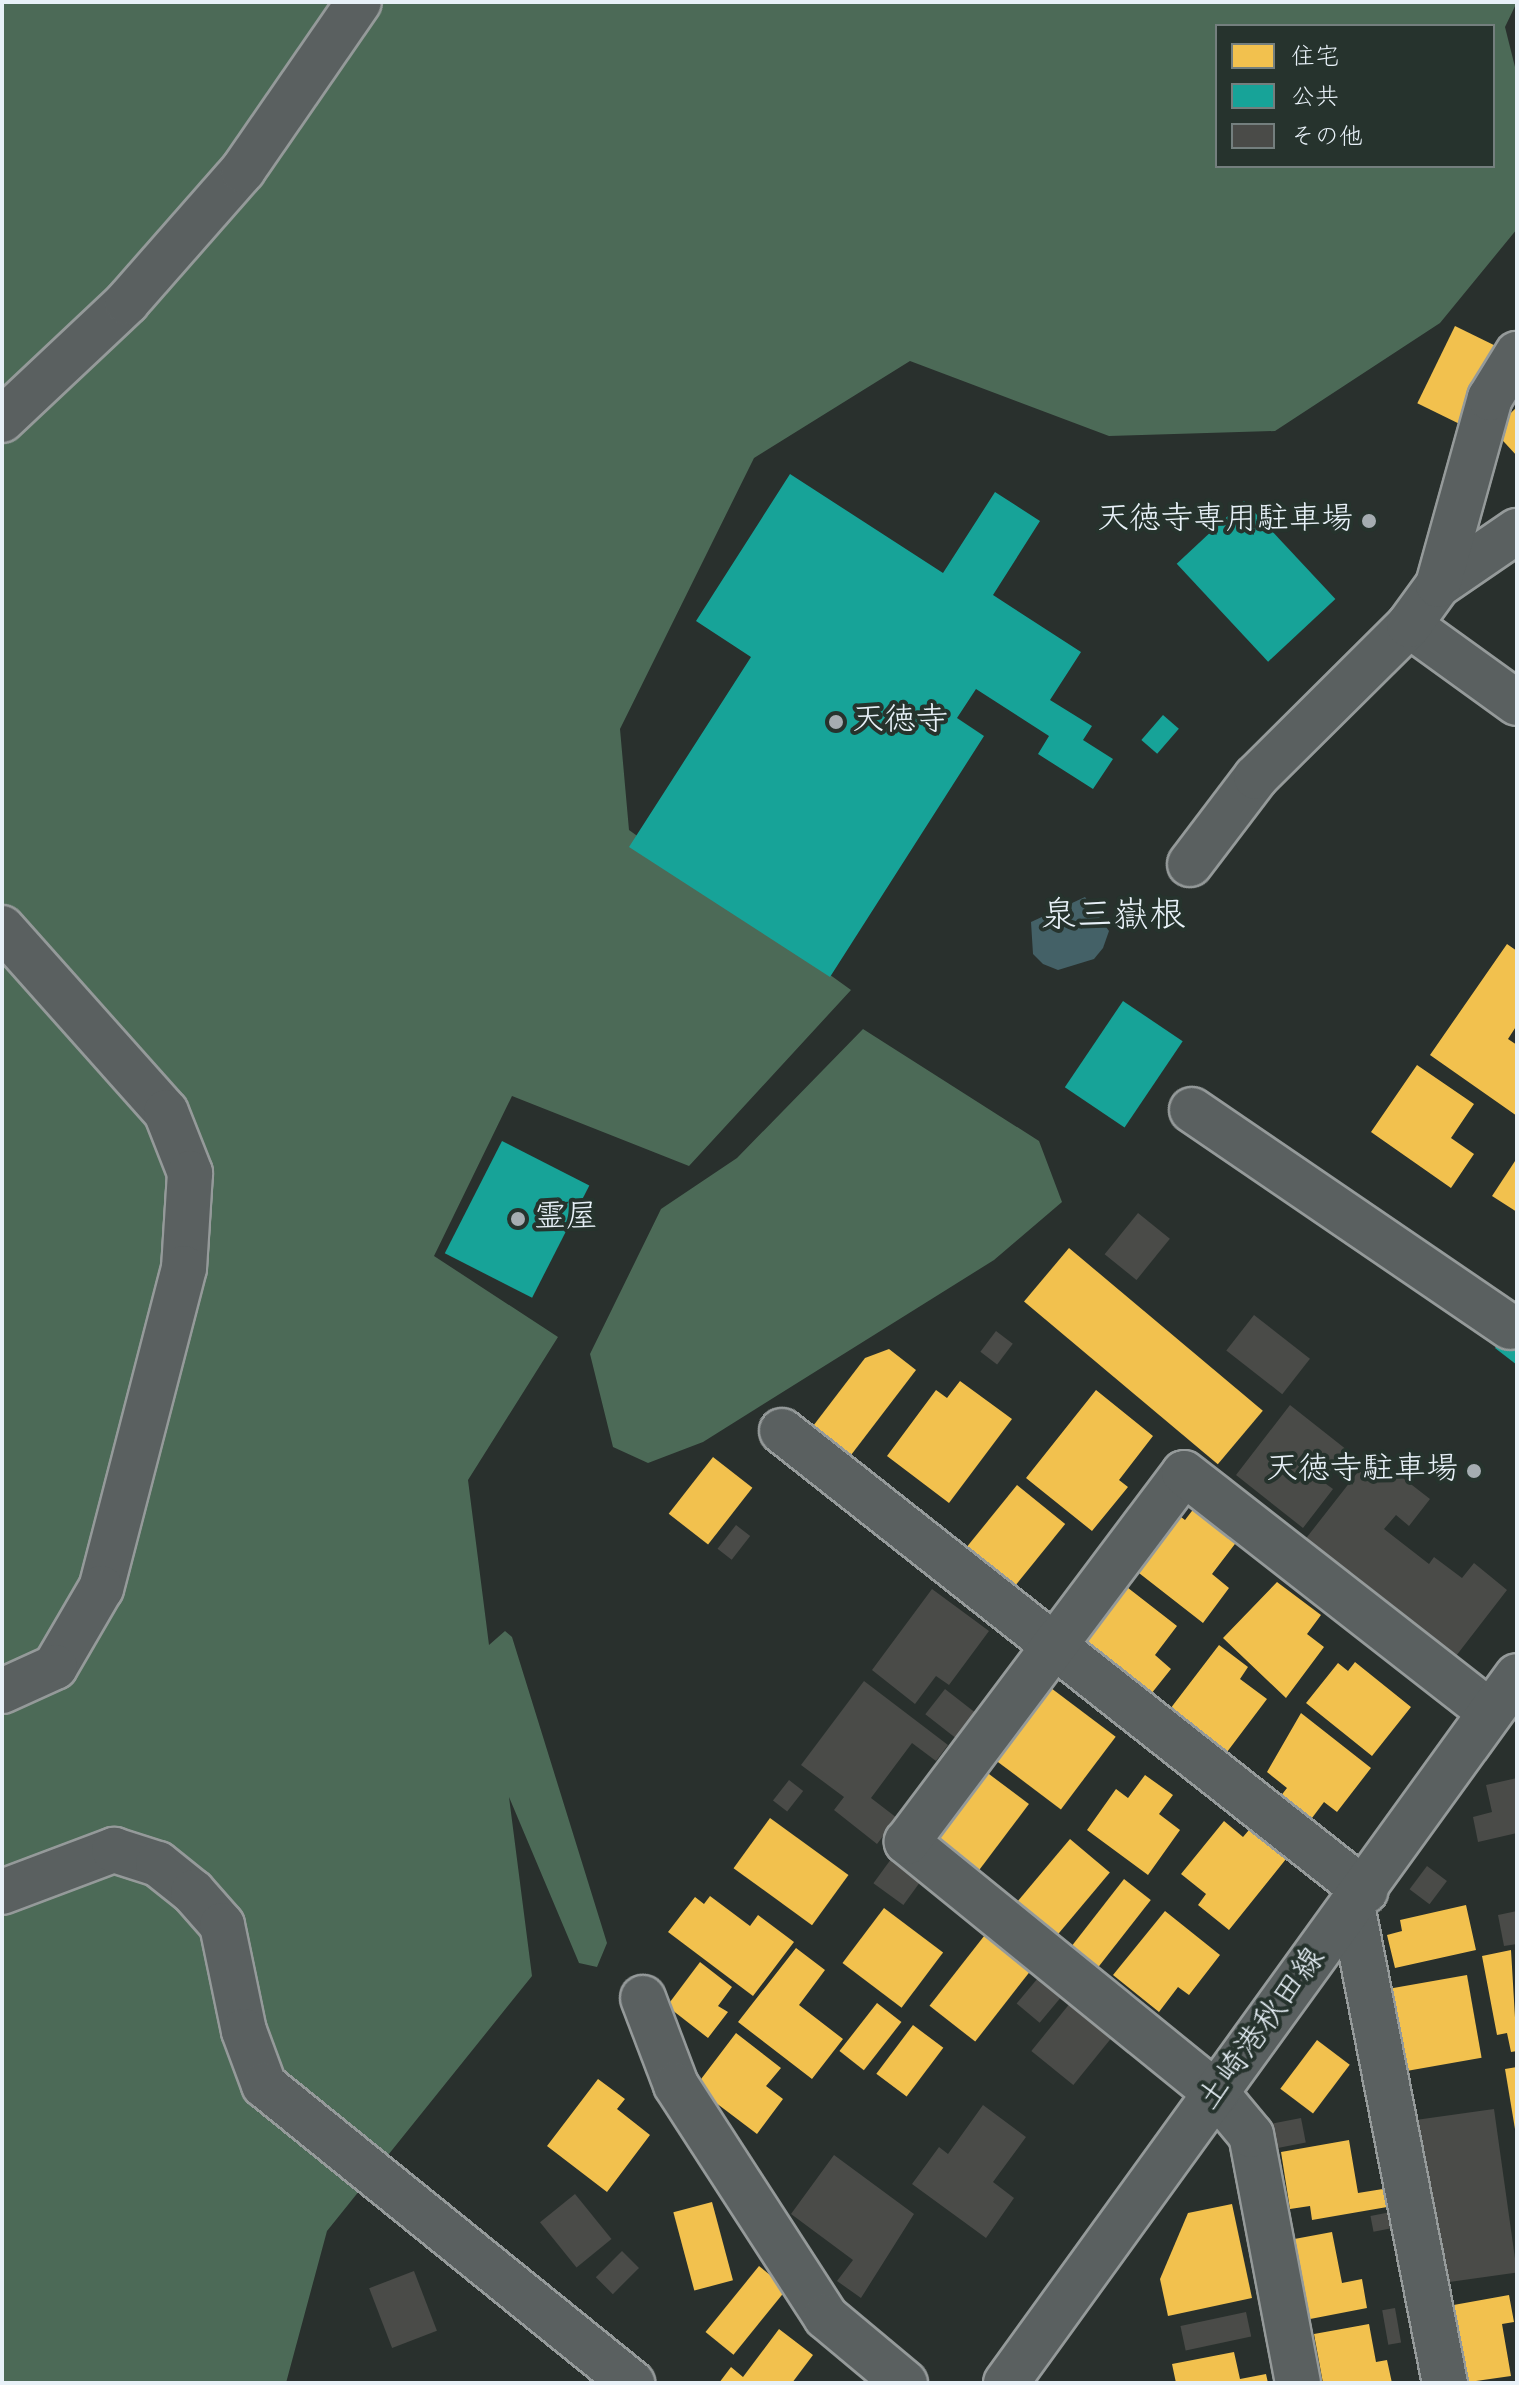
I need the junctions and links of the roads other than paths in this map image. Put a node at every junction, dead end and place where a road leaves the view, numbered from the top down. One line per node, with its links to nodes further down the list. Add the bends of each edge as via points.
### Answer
1 (359, 2): 3 (street, via 243,170 127,302)
2 (1517, 354): 5 (street, via 1490,398)
3 (2, 420)
4 (1517, 531): 5 (street)
5 (1438, 585): 6 (street)
6 (1409, 625): 7 (street); 8 (street, via 1256,777)
7 (1517, 703)
8 (1190, 864)
9 (2, 928): 15 (street, via 166,1112 190,1173 184,1268 101,1588 55,1667)
10 (1192, 1110): 11 (street)
11 (1510, 1327)
12 (782, 1431): 13 (street)
13 (1052, 1647): 16 (street, via 1184,1473); 18 (street); 20 (street, via 907,1842)
14 (1517, 1676): 16 (street, 土崎港秋田線)
15 (2, 1691)
16 (1489, 1711): 18 (street, 土崎港秋田線)
17 (2, 1892): 21 (street, via 114,1850 158,1864 222,1925 244,2031 264,2085)
18 (1358, 1898): 20 (street, 土崎港秋田線); 25 (street)
19 (643, 1998): 22 (street, via 676,2085 826,2317)
20 (1217, 2094): 23 (street, 土崎港秋田線); 24 (street, via 1251,2135)
21 (632, 2383)
22 (905, 2383)
23 (1006, 2383)
24 (1298, 2383)
25 (1445, 2383)

